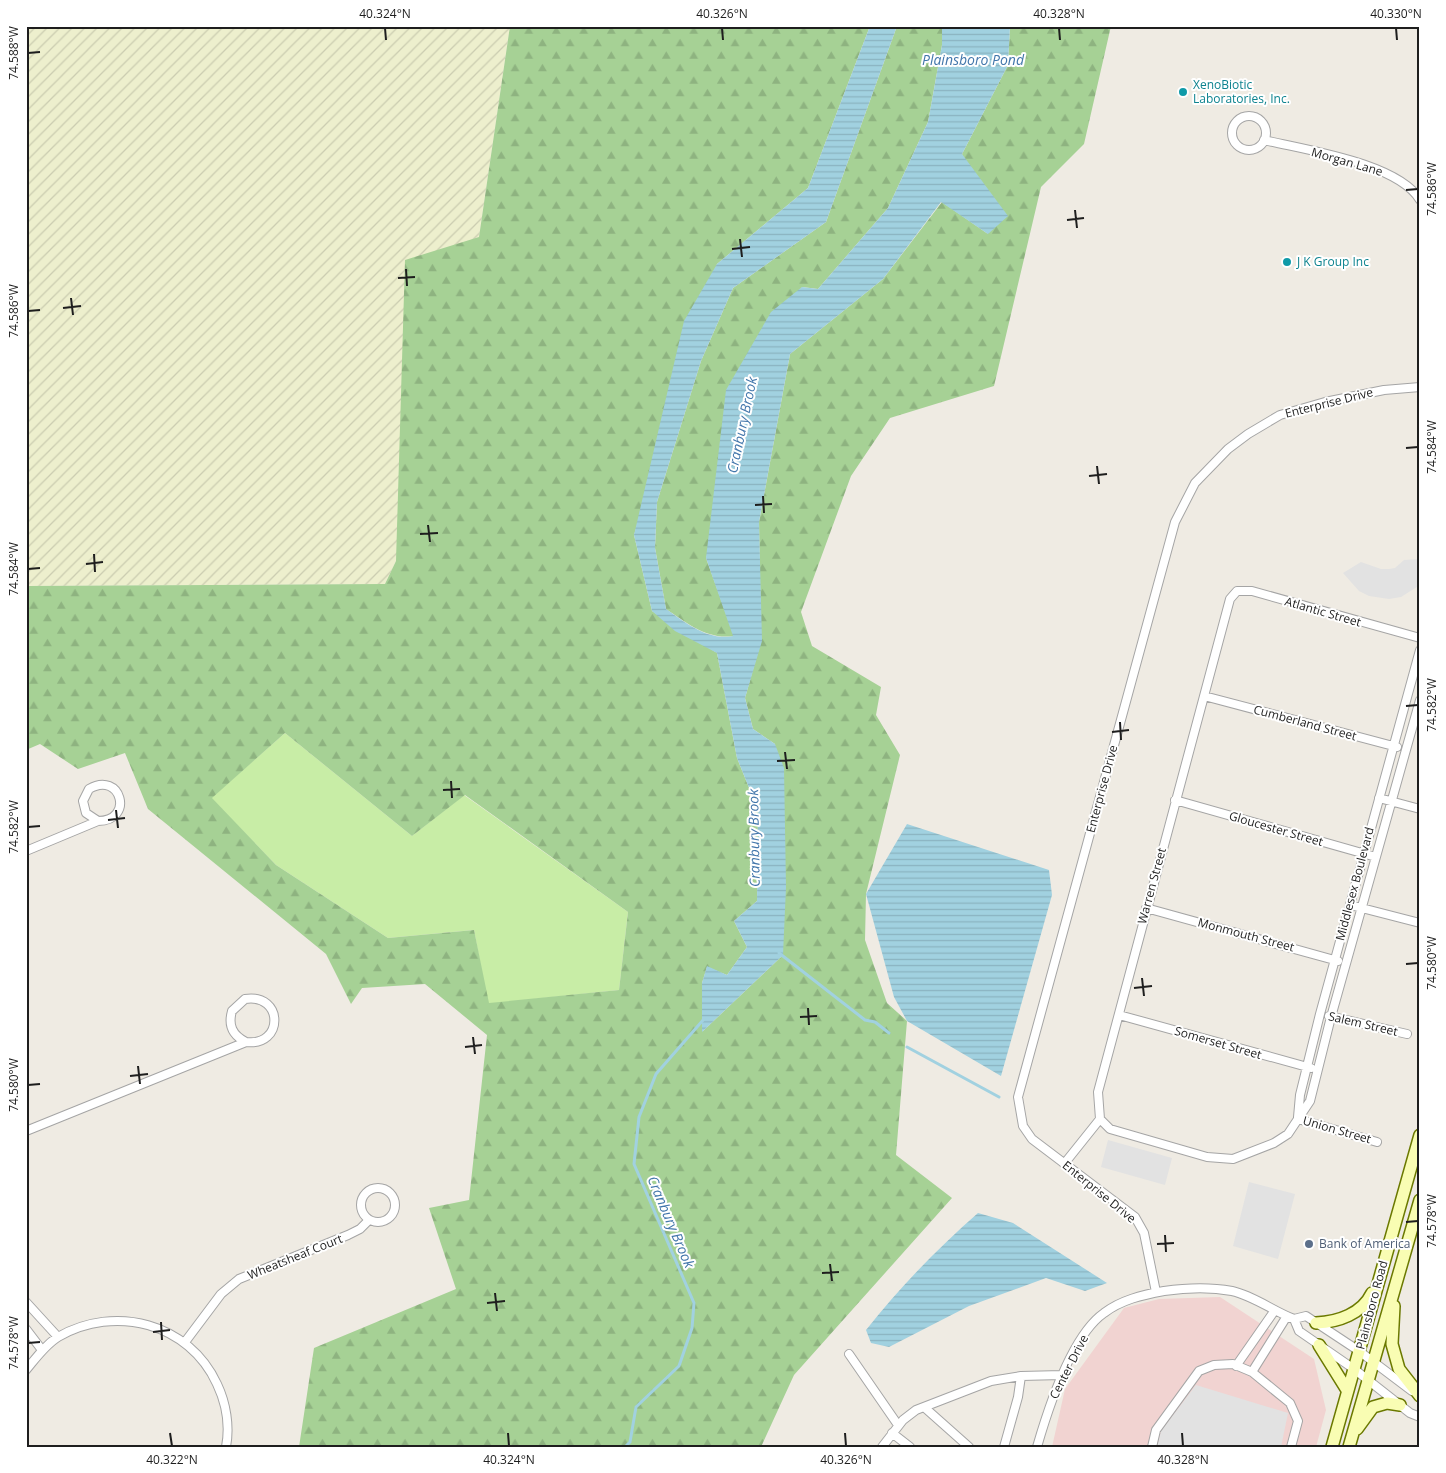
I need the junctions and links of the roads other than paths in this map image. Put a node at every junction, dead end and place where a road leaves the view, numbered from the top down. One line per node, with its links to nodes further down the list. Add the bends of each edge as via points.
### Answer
1 (1264, 140): 1 (street, via 1265,128 1256,118 1244,117 1235,124 1233,138 1242,148 1253,149); 2 (street, Morgan Lane, via 1364,165 1392,176)
2 (1420, 200)
3 (1420, 387): 38 (street, Enterprise Drive, via 1384,390 1280,414 1228,450 1195,483 1175,522 1018,1097 1023,1126 1032,1139)
4 (1230, 599): 5 (street, Atlantic Street, via 1237,591 1252,591); 8 (street, Warren Street)
5 (1420, 638)
6 (1420, 650): 7 (street, Middlesex Boulevard)
7 (1409, 695): 9 (street); 10 (street, Middlesex Boulevard)
8 (1204, 696): 10 (street, Cumberland Street); 13 (street, Warren Street)
9 (1420, 699): 11 (street, Middlesex Boulevard)
10 (1394, 746): 11 (street, Cumberland Street); 12 (street, Middlesex Boulevard)
11 (1406, 749): 14 (street, Middlesex Boulevard)
12 (1379, 798): 14 (street); 18 (street, Middlesex Boulevard)
13 (1175, 800): 18 (street, Gloucester Street); 21 (street, Warren Street)
14 (1391, 802): 15 (street); 19 (street, Middlesex Boulevard)
15 (1420, 809)
16 (98, 821): 16 (street, via 111,819 120,807 118,794 101,784 89,789 83,801 86,813); 17 (street)
17 (26, 851)
18 (1363, 853): 19 (street, Gloucester Street); 20 (street, Middlesex Boulevard)
19 (1376, 857): 22 (street, Middlesex Boulevard)
20 (1350, 906): 22 (street); 24 (street, Middlesex Boulevard)
21 (1146, 908): 24 (street, Monmouth Street); 27 (street, Warren Street)
22 (1362, 909): 23 (street); 25 (street, Middlesex Boulevard)
23 (1420, 923)
24 (1335, 960): 25 (street, Monmouth Street); 26 (street, Middlesex Boulevard)
25 (1346, 964): 28 (street, Middlesex Boulevard)
26 (1320, 1014): 28 (street, Salem Street); 31 (street, Middlesex Boulevard)
27 (1119, 1015): 31 (street, Somerset Street); 33 (street, Warren Street, via 1098,1092)
28 (1331, 1017): 29 (street, Salem Street); 32 (street, Middlesex Boulevard)
29 (1407, 1034)
30 (246, 1042): 30 (street, via 268,1037 274,1024 272,1009 260,999 245,999 232,1011 234,1033); 35 (street)
31 (1306, 1067): 32 (street, Somerset Street); 34 (street, Middlesex Boulevard)
32 (1318, 1070): 34 (street, Middlesex Boulevard, via 1310,1101)
33 (1100, 1119): 34 (street, Middlesex Boulevard, via 1110,1129 1207,1157 1233,1159 1274,1143 1288,1134); 38 (street)
34 (1298, 1119): 37 (street, Union Street)
35 (26, 1130)
36 (1420, 1135): 42 (street, Plainsboro Road)
37 (1377, 1142)
38 (1064, 1164): 43 (street, Enterprise Drive, via 1135,1217 1144,1233)
39 (1420, 1200): 41 (street, Plainsboro Road)
40 (369, 1220): 40 (street, Wheatsheaf Court, via 381,1222 394,1213 395,1201 388,1190 371,1189 362,1198 361,1210); 50 (street, Wheatsheaf Court, via 348,1235 239,1279 221,1294)
41 (1399, 1273): 55 (street, Plainsboro Road); 64 (street, via 1392,1344 1399,1369)
42 (1379, 1278): 47 (street, via 1368,1300 1352,1314); 53 (street, Plainsboro Road)
43 (1156, 1292): 45 (street, Center Drive, via 1231,1291); 60 (street, Center Drive, via 1119,1303 1102,1314 1086,1332)
44 (26, 1302): 49 (street)
45 (1275, 1310): 46 (street, Center Drive); 56 (street)
46 (1291, 1318): 47 (street, Center Drive, via 1306,1316); 51 (street, Center Drive, via 1299,1331); 59 (street)
47 (1316, 1323): 53 (street, Center Drive)
48 (26, 1329): 52 (street)
49 (58, 1338): 50 (street, via 88,1324 122,1319 155,1326); 52 (street)
50 (185, 1342): 71 (street, via 209,1368 224,1400)
51 (1319, 1345): 57 (street, Center Drive); 63 (street)
52 (42, 1350): 58 (street)
53 (1359, 1352): 55 (street, Center Drive); 57 (street, Plainsboro Road)
54 (849, 1354): 68 (street)
55 (1372, 1362): 62 (street, Plainsboro Road); 64 (street, Center Drive)
56 (1236, 1366): 59 (street); 77 (street, via 1214,1365 1199,1371 1156,1430)
57 (1354, 1369): 62 (street, Center Drive); 63 (street, Plainsboro Road)
58 (26, 1370)
59 (1252, 1372): 78 (street, via 1290,1403 1298,1421)
60 (1062, 1375): 61 (street); 76 (street, Center Drive)
61 (1020, 1376): 66 (street, via 991,1381); 75 (street)
62 (1367, 1378): 65 (street, Center Drive); 70 (street, Plainsboro Road)
63 (1348, 1390): 79 (street, Plainsboro Road)
64 (1420, 1396)
65 (1400, 1405): 67 (street, Center Drive); 70 (street, via 1373,1407)
66 (924, 1407): 68 (street); 74 (street)
67 (1420, 1417)
68 (898, 1425): 69 (street)
69 (892, 1433): 72 (street); 73 (street)
70 (1351, 1442)
71 (226, 1447)
72 (882, 1447)
73 (910, 1447)
74 (969, 1447)
75 (1004, 1447)
76 (1037, 1447)
77 (1152, 1447)
78 (1291, 1447)
79 (1332, 1447)

